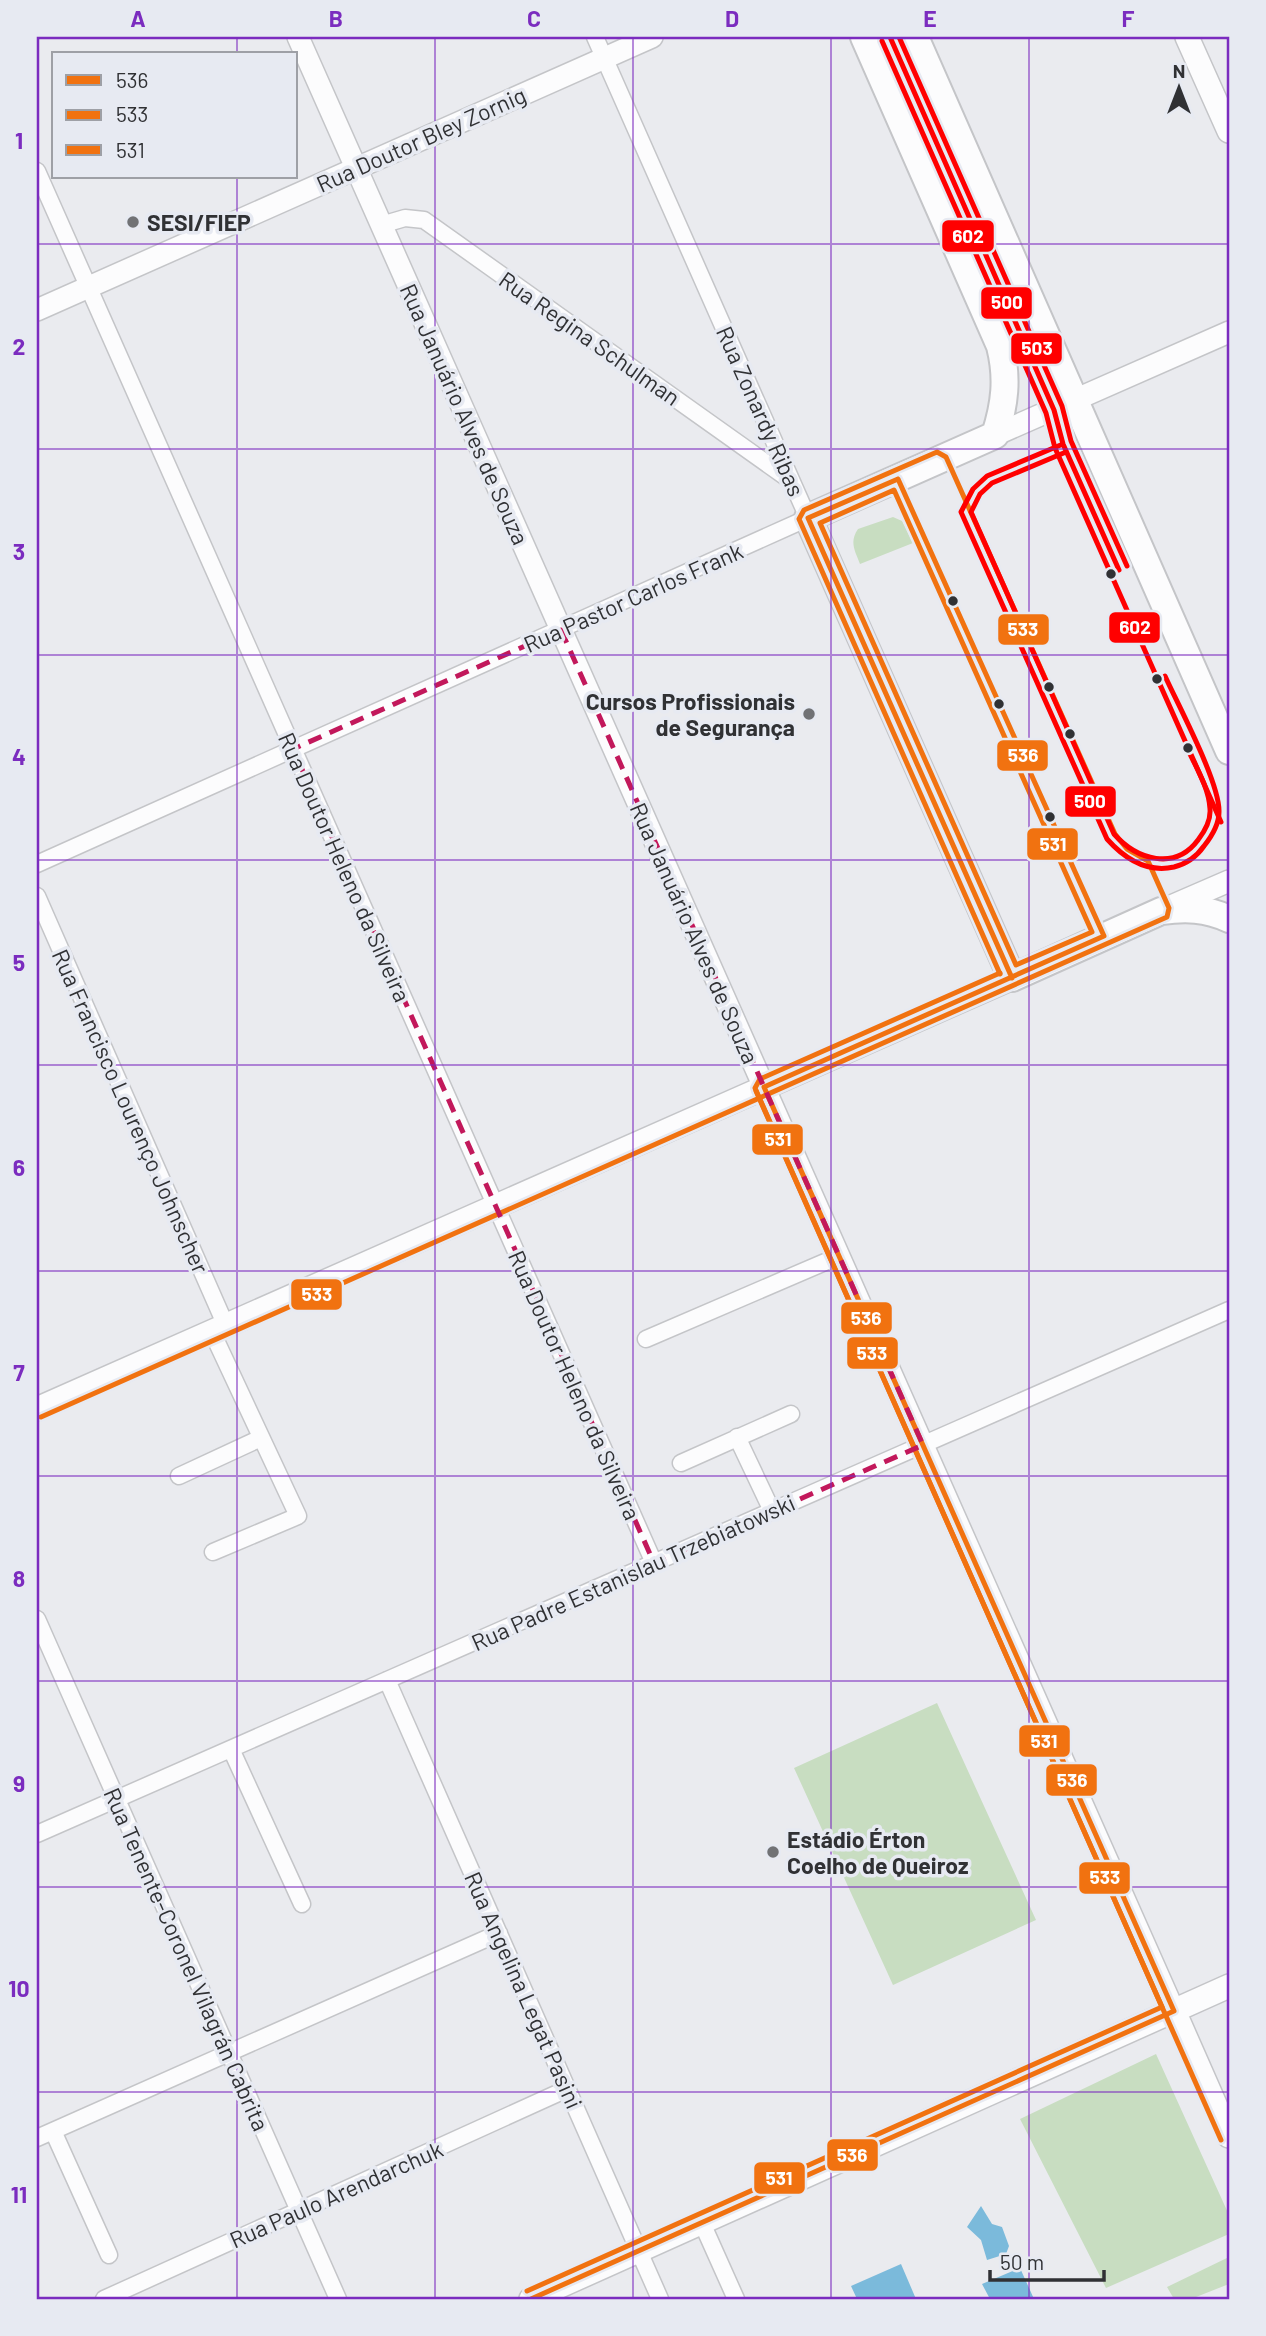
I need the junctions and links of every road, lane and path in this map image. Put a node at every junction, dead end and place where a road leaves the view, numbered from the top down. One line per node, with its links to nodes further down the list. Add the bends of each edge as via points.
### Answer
1 (298, 37): 9 (street, Rua Januário Alves de Souza)
2 (595, 37): 7 (street, Rua Zonardy Ribas)
3 (652, 37): 7 (street, Rua Doutor Bley Zornig)
4 (864, 37): 16 (main road, via 1000,346 1006,382)
5 (915, 37): 15 (main road)
6 (1188, 37): 8 (main road)
7 (605, 58): 9 (street, Rua Doutor Bley Zornig); 17 (street, Rua Zonardy Ribas)
8 (1229, 131)
9 (356, 168): 11 (street, Rua Januário Alves de Souza); 12 (street, Rua Doutor Bley Zornig)
10 (37, 171): 12 (street, Rua Doutor Heleno da Silveira)
11 (381, 225): 17 (street, Rua Regina Schulman, via 404,218 424,220); 19 (street, Rua Januário Alves de Souza)
12 (88, 287): 13 (street, Rua Doutor Bley Zornig); 20 (street, Rua Doutor Heleno da Silveira)
13 (37, 310)
14 (1229, 332): 15 (street, Rua Pastor Carlos Frank)
15 (1075, 401): 16 (street, Rua Pastor Carlos Frank); 21 (main road)
16 (995, 435): 18 (main road, Rua Pastor Carlos Frank)
17 (792, 482): 18 (street, Rua Zonardy Ribas)
18 (808, 518): 19 (street, Rua Pastor Carlos Frank); 27 (main road, Rua Zonardy Ribas)
19 (561, 629): 20 (street, Rua Pastor Carlos Frank); 28 (street, Rua Januário Alves de Souza)
20 (293, 749): 22 (street, Rua Pastor Carlos Frank); 29 (street, Rua Doutor Heleno da Silveira)
21 (1229, 751)
22 (37, 864)
23 (1229, 881): 25 (street)
24 (37, 897): 32 (street, Rua Francisco Lourenço Johnscher)
25 (1161, 911): 26 (main road, via 1186,908); 27 (main road)
26 (1229, 919)
27 (1012, 978): 28 (main road)
28 (764, 1087): 29 (main road); 30 (street, Rua Januário Alves de Souza)
29 (496, 1206): 32 (main road); 43 (street, Rua Doutor Heleno da Silveira)
30 (839, 1255): 33 (street); 38 (street, Rua Januário Alves de Souza)
31 (1229, 1310): 38 (street, Rua Padre Estanislau Trzebiatowski)
32 (219, 1329): 34 (main road); 37 (street, Rua Francisco Lourenço Johnscher)
33 (646, 1339)
34 (37, 1409)
35 (791, 1414): 36 (street)
36 (737, 1437): 39 (street); 41 (street)
37 (261, 1438): 40 (street); 42 (street, Rua Francisco Lourenço Johnscher, via 298,1516)
38 (923, 1445): 41 (street, Rua Padre Estanislau Trzebiatowski); 52 (street, Rua Januário Alves de Souza)
39 (681, 1463)
40 (178, 1476)
41 (772, 1511): 43 (street, Rua Padre Estanislau Trzebiatowski)
42 (213, 1552)
43 (654, 1563): 45 (street, Rua Padre Estanislau Trzebiatowski)
44 (37, 1619): 47 (street, Rua Tenente-Coronel Vilagrán Cabrita)
45 (387, 1680): 46 (street, Rua Padre Estanislau Trzebiatowski); 50 (street, Rua Angelina Legat Pasini)
46 (231, 1749): 47 (street, Rua Padre Estanislau Trzebiatowski); 49 (street)
47 (116, 1799): 48 (street, Rua Padre Estanislau Trzebiatowski); 53 (street, Rua Tenente-Coronel Vilagrán Cabrita)
48 (37, 1834)
49 (302, 1904)
50 (499, 1933): 53 (street); 54 (street, Rua Angelina Legat Pasini)
51 (1229, 1986): 52 (main road)
52 (1174, 2011): 56 (main road, Rua Januário Alves de Souza); 59 (main road)
53 (229, 2053): 55 (street); 58 (street, Rua Tenente-Coronel Vilagrán Cabrita)
54 (567, 2089): 58 (street, Rua Paulo Arendarchuk); 60 (street, Rua Angelina Legat Pasini)
55 (53, 2131): 57 (street); 61 (street)
56 (1229, 2136)
57 (37, 2138)
58 (299, 2211): 62 (street, Rua Paulo Arendarchuk); 63 (street, Rua Tenente-Coronel Vilagrán Cabrita)
59 (702, 2223): 60 (main road); 66 (street)
60 (639, 2251): 64 (main road); 65 (street, Rua Angelina Legat Pasini)
61 (110, 2255)
62 (104, 2299)
63 (338, 2299)
64 (531, 2299)
65 (660, 2299)
66 (736, 2299)

